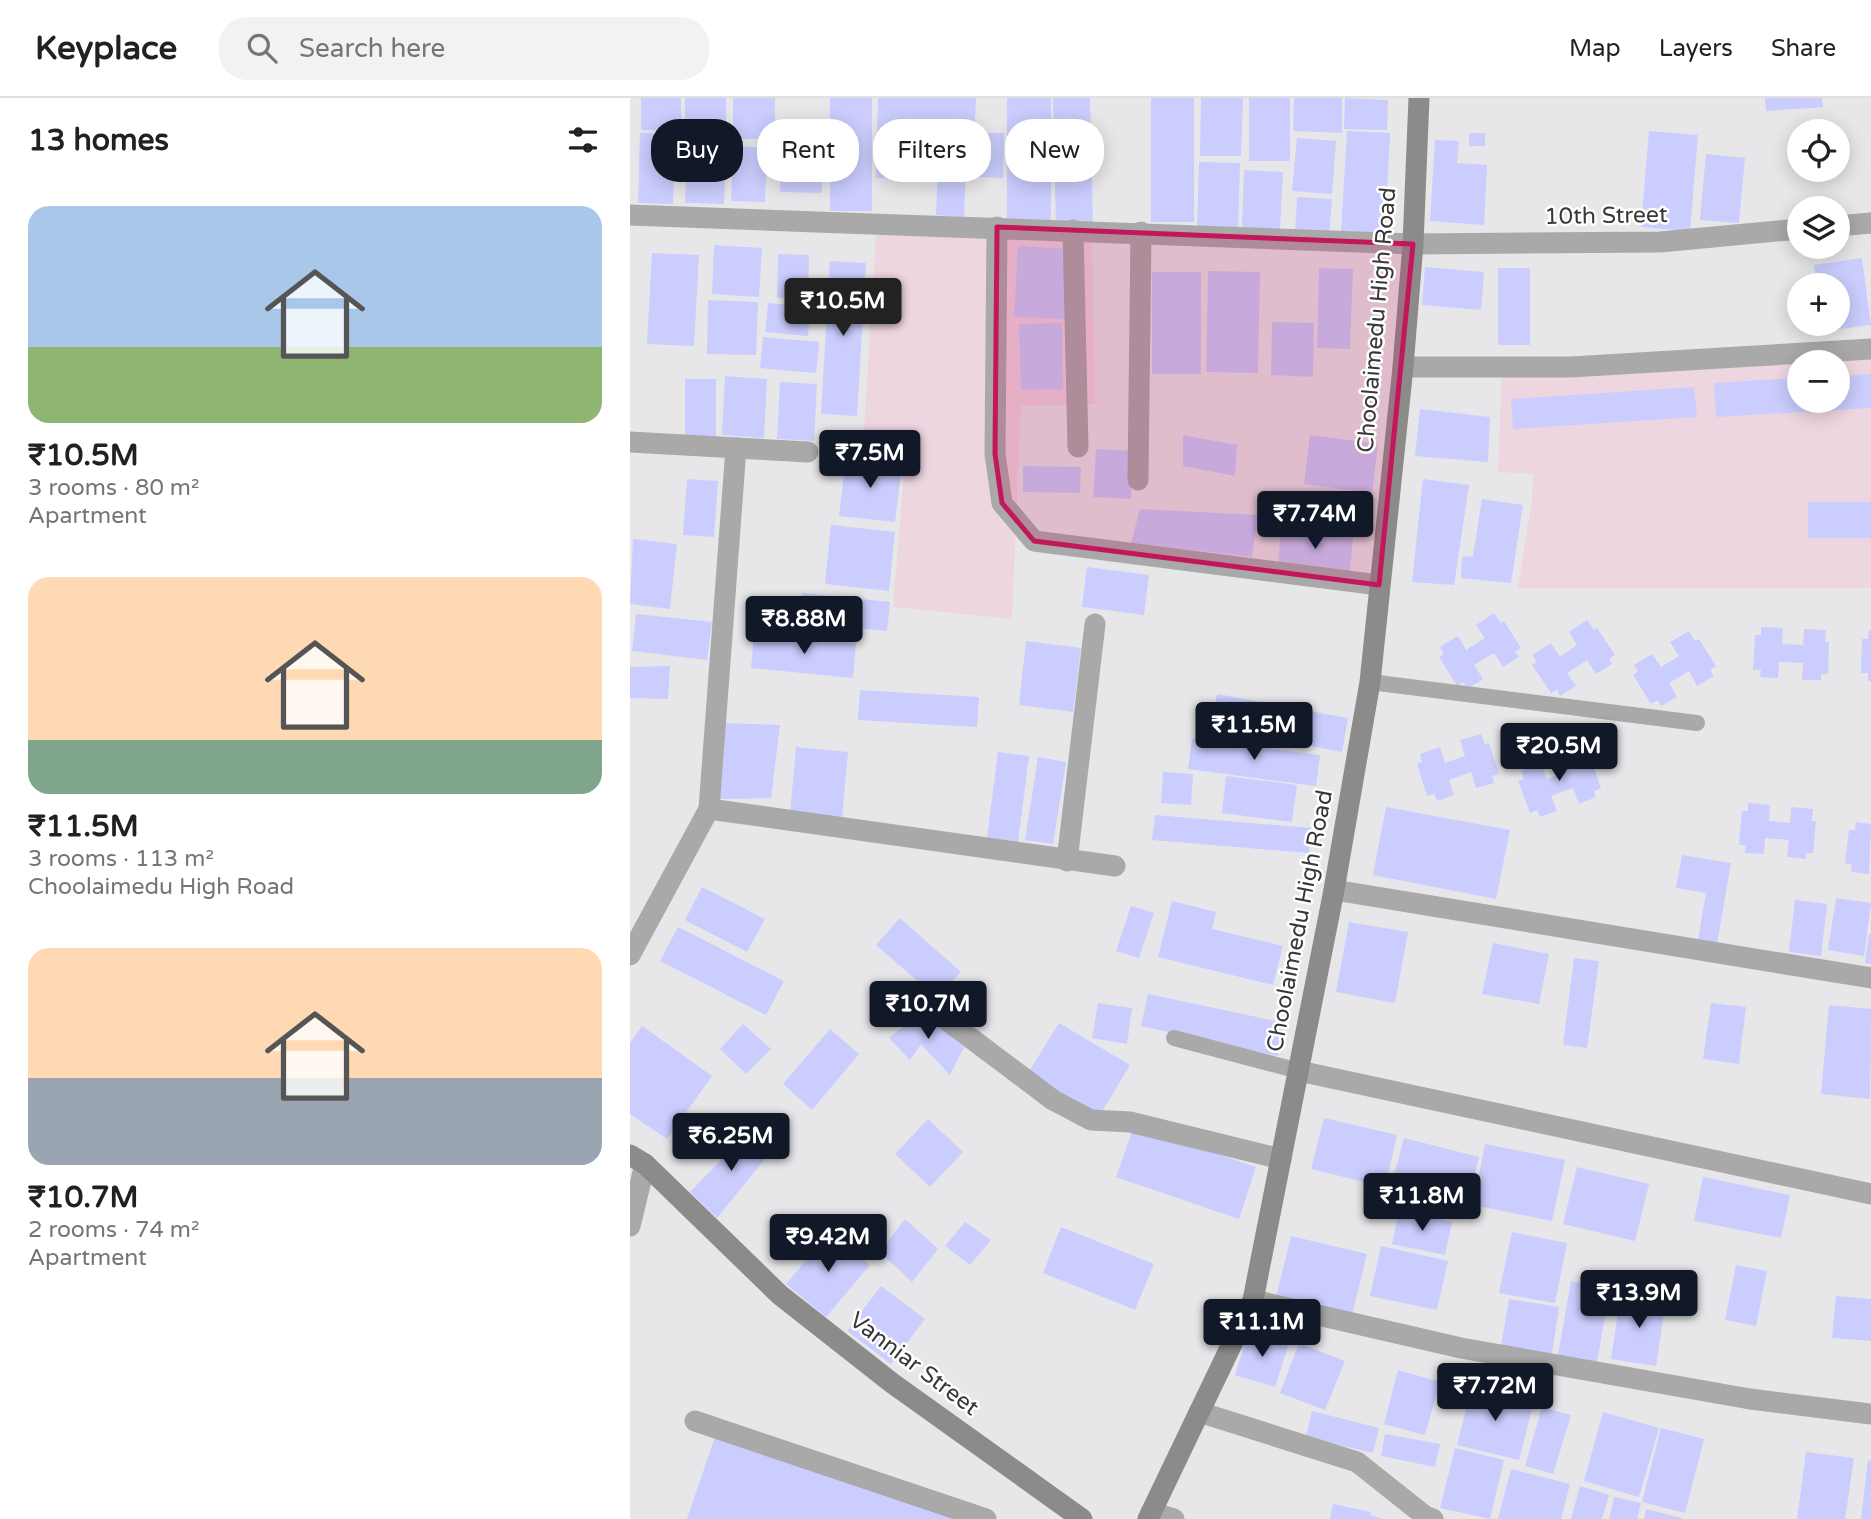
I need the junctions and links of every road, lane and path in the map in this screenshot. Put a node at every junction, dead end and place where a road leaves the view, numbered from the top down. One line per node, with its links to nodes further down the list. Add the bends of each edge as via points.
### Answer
1 (1419, 98): 9 (street, Choolaimedu High Road)
2 (630, 215): 5 (street, 10th Street)
3 (1871, 223): 4 (street)
4 (1850, 225)
5 (997, 227): 6 (street, 10th Street); 17 (street, via 995,454 1002,503 1034,541)
6 (1073, 230): 8 (street, 10th Street); 13 (street)
7 (1787, 230): 9 (street, 10th Street, via 1660,243)
8 (1141, 232): 9 (street, 10th Street); 16 (street)
9 (1413, 244): 11 (street, Choolaimedu High Road)
10 (1871, 349): 11 (street, via 1571,367)
11 (1403, 367): 17 (street, Choolaimedu High Road)
12 (630, 442): 14 (street)
13 (1078, 447)
14 (736, 448): 15 (street); 21 (street)
15 (808, 452)
16 (1138, 480)
17 (1379, 585): 19 (street, Choolaimedu High Road)
18 (1095, 624): 22 (street)
19 (1370, 682): 20 (lane); 24 (street, Choolaimedu High Road)
20 (1698, 723)
21 (709, 809): 22 (street); 25 (street)
22 (1067, 861): 23 (street)
23 (1115, 866)
24 (1334, 890): 26 (street); 29 (street, Choolaimedu High Road)
25 (630, 956)
26 (1871, 978)
27 (936, 1012): 31 (street, via 1053,1100 1091,1120 1130,1122)
28 (1174, 1038): 29 (lane)
29 (1299, 1071): 31 (street, Choolaimedu High Road); 32 (street)
30 (638, 1159): 33 (street); 40 (street, Vanniar Street, via 780,1295)
31 (1281, 1159): 34 (street, Choolaimedu High Road)
32 (1871, 1194)
33 (630, 1226)
34 (1253, 1300): 35 (street, Choolaimedu High Road); 36 (street, via 1461,1348 1750,1399)
35 (1199, 1412): 38 (street, Choolaimedu High Road); 42 (street, via 1357,1462)
36 (1871, 1414)
37 (695, 1422): 39 (street)
38 (1149, 1516): 41 (street)
39 (986, 1519)
40 (1083, 1519)
41 (1174, 1519)
42 (1433, 1519)

